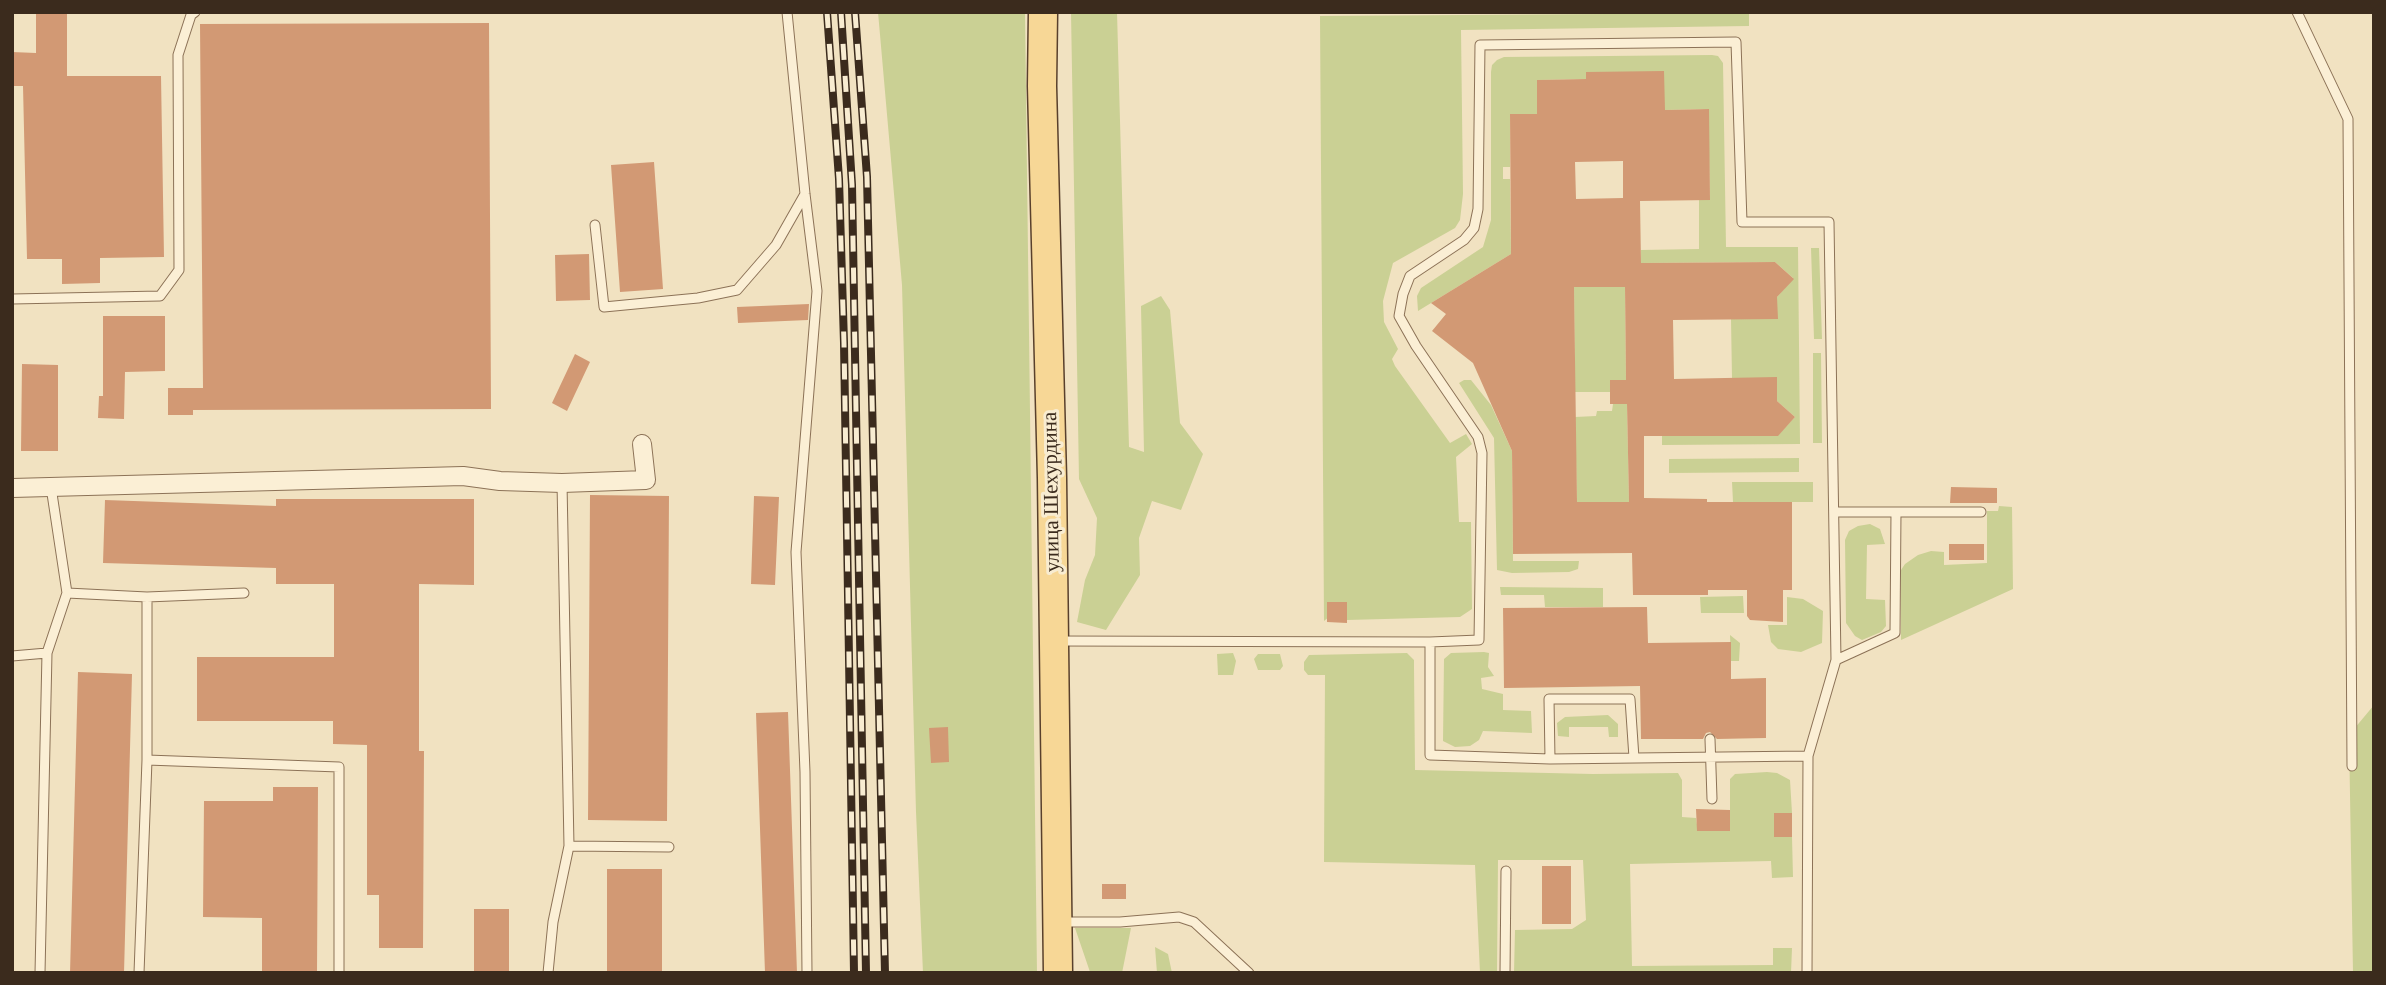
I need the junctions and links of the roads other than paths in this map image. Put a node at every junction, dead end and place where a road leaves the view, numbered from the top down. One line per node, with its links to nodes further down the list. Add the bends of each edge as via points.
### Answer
1 (195, 12): 7 (lane, via 178,55 180,270 160,296)
2 (787, 12): 5 (lane)
3 (1043, 12): 18 (main road, улица Шехурдина)
4 (2297, 12): 29 (lane, via 2348,119)
5 (805, 194): 6 (lane, via 776,245 737,290 698,298 604,307); 39 (lane, via 817,291 796,552)
6 (595, 225)
7 (12, 299)
8 (642, 444): 9 (street, via 646,480)
9 (562, 483): 10 (street, via 463,477); 31 (lane)
10 (51, 487): 11 (street); 15 (lane)
11 (12, 488)
12 (1834, 512): 13 (lane); 19 (lane, via 1829,222 1742,222 1736,42 1480,45 1474,228 1464,240 1410,276 1399,316 1478,437 1482,453 1479,640); 22 (lane)
13 (1896, 512): 14 (lane); 22 (lane, via 1895,633)
14 (1981, 512)
15 (67, 593): 17 (lane); 20 (lane)
16 (244, 593): 17 (lane)
17 (147, 597): 28 (lane)
18 (1054, 641): 19 (lane); 34 (main road, улица Шехурдина)
19 (1430, 642): 27 (lane, via 1430,755)
20 (47, 653): 21 (lane); 35 (lane)
21 (12, 656)
22 (1836, 660): 24 (lane)
23 (1710, 739): 25 (lane)
24 (1808, 756): 25 (lane); 43 (lane)
25 (1711, 757): 26 (lane); 30 (lane)
26 (1634, 758): 27 (lane); 27 (lane, via 1630,699 1549,699)
27 (1550, 759)
28 (147, 760): 36 (lane); 37 (lane, via 340,768)
29 (2352, 766)
30 (1712, 799)
31 (569, 846): 32 (lane); 38 (lane)
32 (669, 847)
33 (1506, 871): 42 (lane)
34 (1057, 922): 40 (main road, улица Шехурдина); 41 (lane, via 1179,917 1194,922)
35 (40, 973)
36 (139, 973)
37 (339, 973)
38 (548, 973)
39 (807, 973)
40 (1058, 973)
41 (1249, 973)
42 (1505, 973)
43 (1807, 973)

